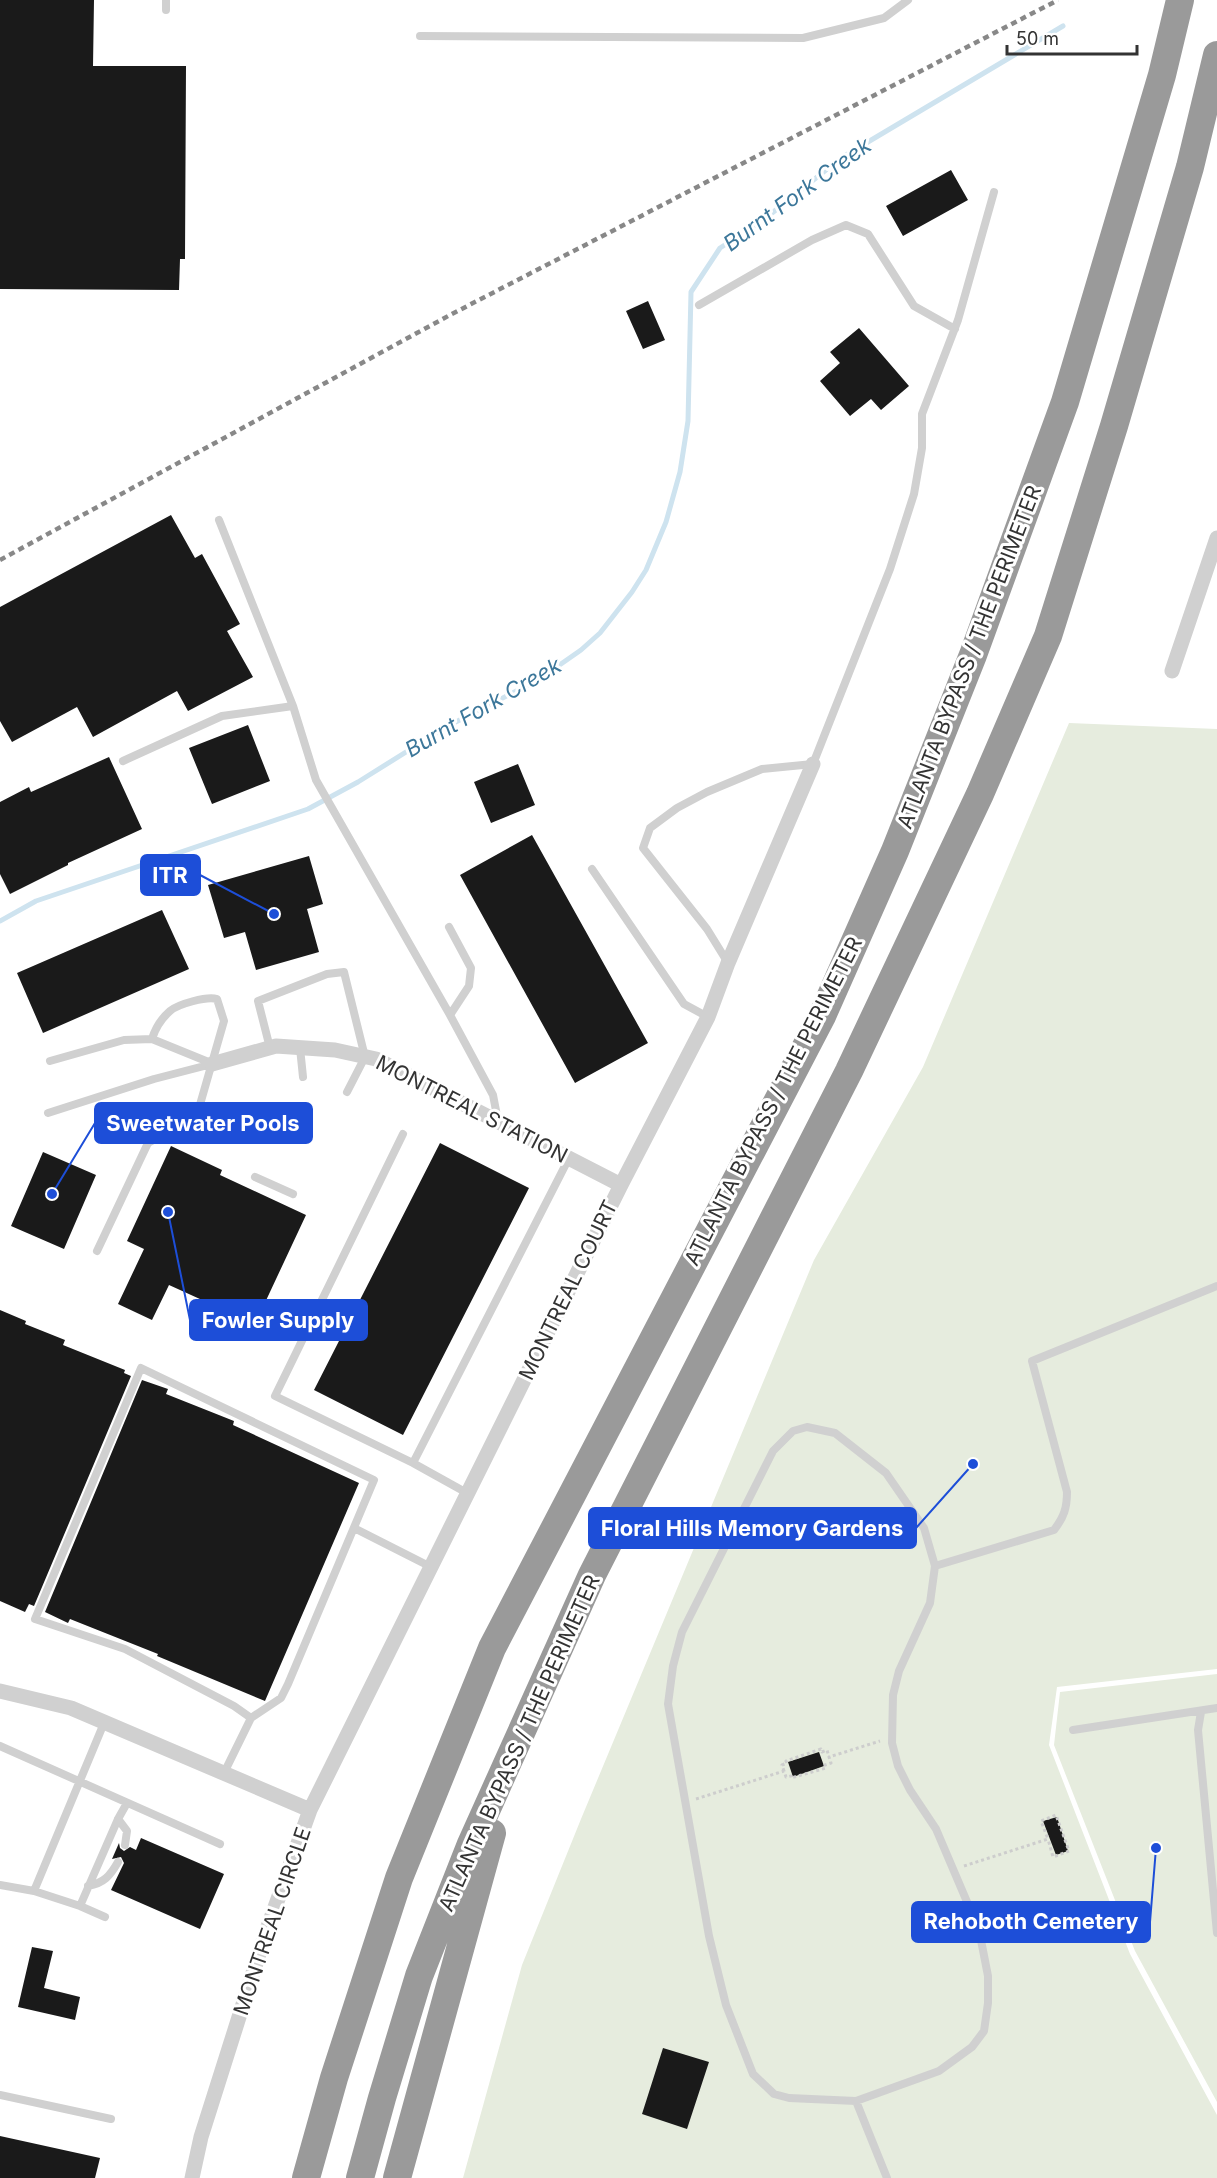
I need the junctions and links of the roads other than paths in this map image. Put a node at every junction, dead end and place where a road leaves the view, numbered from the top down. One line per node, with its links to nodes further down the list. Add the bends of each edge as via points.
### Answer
1 (166, 0): 4 (lane)
2 (908, 0): 5 (lane, via 884,18 803,38)
3 (1180, 0): 69 (highway, ATLANTA BYPASS / THE PERIMETER, via 1162,75 1065,402 974,655 895,851 822,1016 492,1648 399,1878)
4 (166, 10)
5 (420, 36)
6 (1217, 55): 50 (highway, ATLANTA BYPASS / THE PERIMETER, via 1190,167 1048,636 980,794 854,1060 592,1575)
7 (994, 192): 9 (lane)
8 (699, 305): 9 (lane, via 812,240 846,225 868,234 914,306)
9 (955, 329): 15 (lane, via 921,414 914,494 890,569)
10 (219, 520): 13 (lane)
11 (1217, 538): 12 (street)
12 (1172, 671)
13 (293, 706): 14 (lane, via 222,716); 19 (lane, via 319,786)
14 (123, 761)
15 (813, 764): 18 (street, MONTREAL COURT); 18 (lane, via 762,769 687,802 650,828 643,848 707,929)
16 (592, 870): 20 (lane, via 684,1004)
17 (449, 927): 19 (lane, via 471,968 469,986)
18 (728, 963): 20 (street, MONTREAL COURT)
19 (450, 1015): 30 (lane, via 493,1095)
20 (708, 1017): 34 (street, MONTREAL COURT)
21 (152, 1039): 25 (lane, via 124,1040); 26 (lane); 26 (lane, via 171,1010 209,996 217,999 224,1021)
22 (270, 1048): 23 (street, MONTREAL STATION); 24 (lane, via 258,1000 327,974 344,972); 26 (street, MONTREAL STATION)
23 (300, 1048): 24 (street, MONTREAL STATION); 27 (lane)
24 (365, 1057): 28 (lane); 30 (street, MONTREAL STATION)
25 (50, 1061)
26 (212, 1064): 29 (lane); 36 (lane, via 197,1115 148,1143)
27 (303, 1077)
28 (347, 1092)
29 (48, 1113)
30 (498, 1121): 32 (street, MONTREAL STATION)
31 (403, 1134): 38 (lane, via 275,1396)
32 (569, 1158): 34 (street, MONTREAL STATION); 38 (lane)
33 (255, 1176): 35 (lane)
34 (621, 1185): 39 (street, MONTREAL COURT)
35 (293, 1194)
36 (97, 1251)
37 (1217, 1286): 41 (lane, via 1032,1361 1067,1492 1063,1519 1054,1530)
38 (413, 1463): 39 (lane)
39 (468, 1493): 42 (street, MONTREAL COURT)
40 (354, 1528): 42 (lane); 46 (lane, via 281,1698); 46 (lane, via 374,1480 141,1368 35,1619 125,1649)
41 (935, 1566): 66 (lane, via 930,1603 899,1671 893,1695 892,1737 898,1766 936,1829 979,1930 988,1976 984,2031 972,2047 939,2071); 66 (lane, via 924,1528 886,1473 835,1433 807,1427 793,1431 773,1451 682,1632 673,1666 668,1704 709,1936 723,1994 753,2074 774,2094 789,2098)
42 (431, 1567): 54 (street, MONTREAL COURT)
43 (0, 1691): 47 (street, MONTREAL CIRCLE, via 71,1708)
44 (1217, 1708): 45 (lane)
45 (1201, 1712): 48 (lane); 64 (lane, via 1198,1730)
46 (251, 1718): 51 (lane)
47 (104, 1723): 51 (street, MONTREAL CIRCLE); 52 (lane)
48 (1073, 1730)
49 (0, 1746): 52 (lane)
50 (516, 1746): 70 (highway, ATLANTA BYPASS / THE PERIMETER, via 471,1844 419,1976); 71 (highway)
51 (224, 1773): 54 (street, MONTREAL CIRCLE)
52 (80, 1781): 53 (lane); 61 (lane)
53 (127, 1803): 55 (lane); 56 (lane)
54 (310, 1810): 68 (street, MONTREAL CIRCLE, via 265,1935 201,2137)
55 (118, 1819): 57 (lane, via 127,1831); 60 (lane)
56 (220, 1844)
57 (125, 1845)
58 (118, 1862): 60 (lane, via 101,1884)
59 (0, 1885): 61 (lane)
60 (88, 1886): 62 (lane)
61 (34, 1890): 62 (lane)
62 (80, 1906): 63 (lane)
63 (105, 1917)
64 (1217, 1934)
65 (0, 2095): 67 (lane)
66 (856, 2101): 72 (lane)
67 (111, 2119)
68 (192, 2178)
69 (306, 2178)
70 (360, 2178)
71 (397, 2178)
72 (888, 2178)

